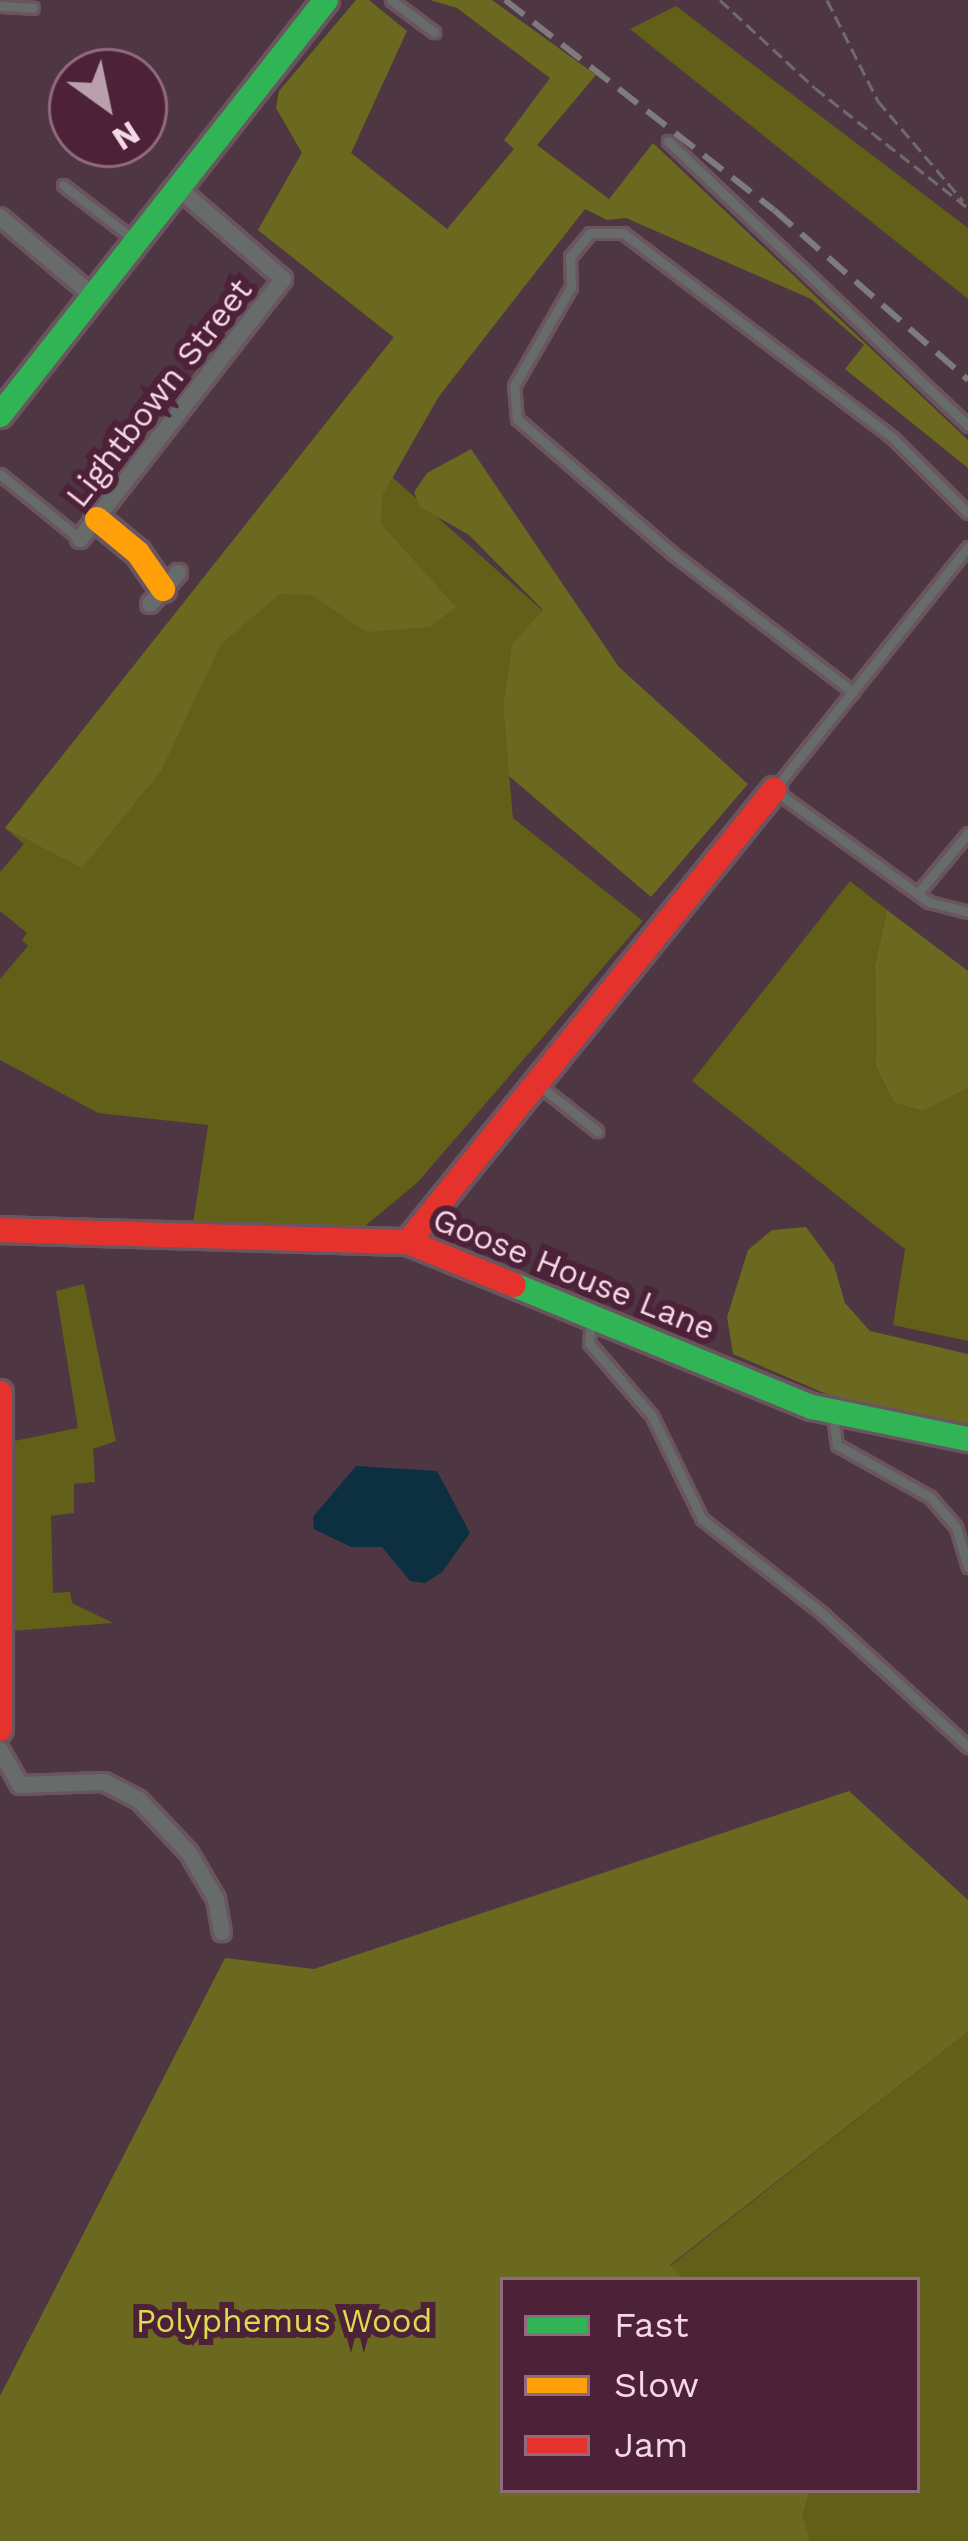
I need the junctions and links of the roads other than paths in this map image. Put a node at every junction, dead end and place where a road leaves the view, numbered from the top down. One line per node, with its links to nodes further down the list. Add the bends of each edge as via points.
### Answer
1 (326, 0): 8 (street)
2 (391, 0): 5 (lane)
3 (0, 6): 4 (lane)
4 (33, 8)
5 (434, 32)
6 (668, 142): 13 (lane)
7 (63, 185): 10 (lane)
8 (178, 188): 10 (street); 16 (street, Lightbown Street, via 283,279)
9 (0, 218): 11 (street)
10 (136, 241): 11 (street)
11 (93, 296): 12 (street)
12 (0, 415)
13 (968, 426)
14 (0, 474): 16 (lane)
15 (968, 512): 19 (lane, via 893,439 623,233 590,233 570,257 571,287 514,386 517,419 673,554)
16 (89, 529): 18 (street, via 138,553)
17 (968, 547): 19 (lane)
18 (164, 589)
19 (853, 692): 20 (lane)
20 (774, 790): 22 (lane); 24 (street)
21 (968, 833): 22 (lane)
22 (918, 893): 23 (lane, via 952,914)
23 (968, 912)
24 (536, 1082): 25 (lane); 27 (street)
25 (597, 1131)
26 (0, 1229): 27 (street, Goose House Lane)
27 (408, 1242): 28 (street, Goose House Lane)
28 (591, 1316): 30 (street, Goose House Lane); 34 (lane, via 589,1342 652,1416 702,1519 823,1614)
29 (0, 1393): 33 (street)
30 (835, 1411): 31 (street, Goose House Lane); 32 (lane, via 837,1445 930,1497 956,1527)
31 (968, 1439)
32 (968, 1567)
33 (0, 1729)
34 (968, 1747)
35 (0, 1750): 36 (street, via 20,1784 104,1782 138,1798 189,1853 216,1899)
36 (222, 1932)

